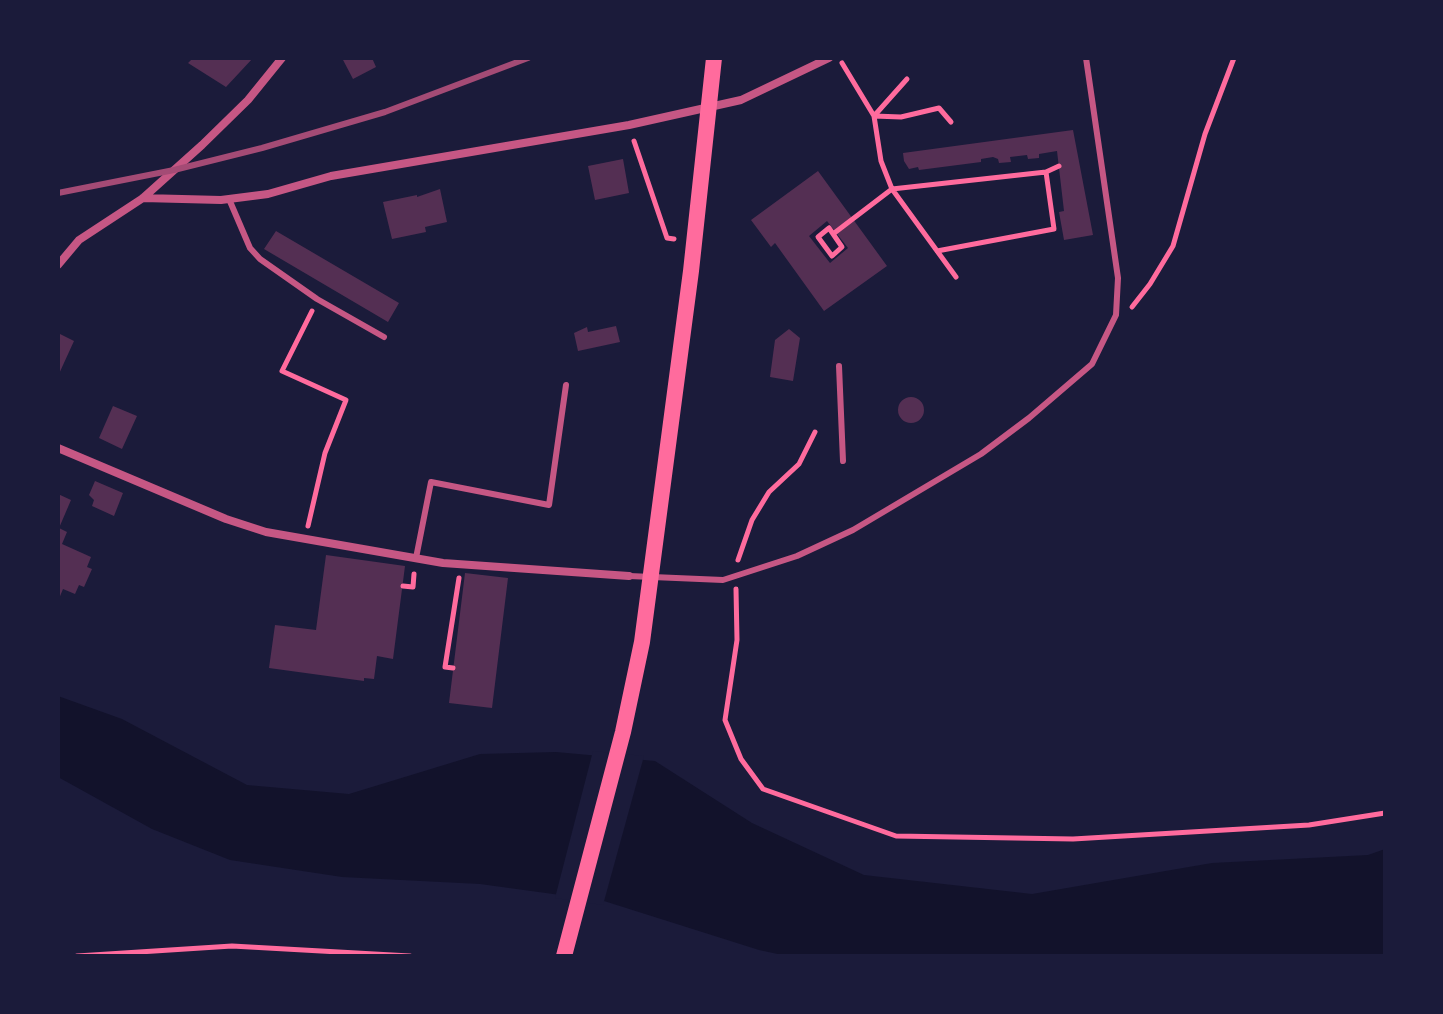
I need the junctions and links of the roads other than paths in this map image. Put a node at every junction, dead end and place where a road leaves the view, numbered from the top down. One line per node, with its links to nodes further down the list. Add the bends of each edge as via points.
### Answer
1 (282, 58): 5 (street, via 248,100)
2 (714, 58): 15 (main road, via 695,243 636,672)
3 (829, 58): 6 (street, via 741,100)
4 (1086, 58): 14 (lane, via 1118,278 1116,315 1092,364 981,454 853,530 797,556 723,580)
5 (143, 198): 6 (street); 7 (street, via 79,240)
6 (229, 199): 8 (lane, via 260,259)
7 (58, 265)
8 (384, 337)
9 (839, 366): 12 (lane)
10 (566, 385): 13 (lane, via 549,505 431,482)
11 (58, 448): 13 (street, via 266,532)
12 (843, 461)
13 (416, 558): 14 (street)
14 (629, 576)
15 (564, 956)

